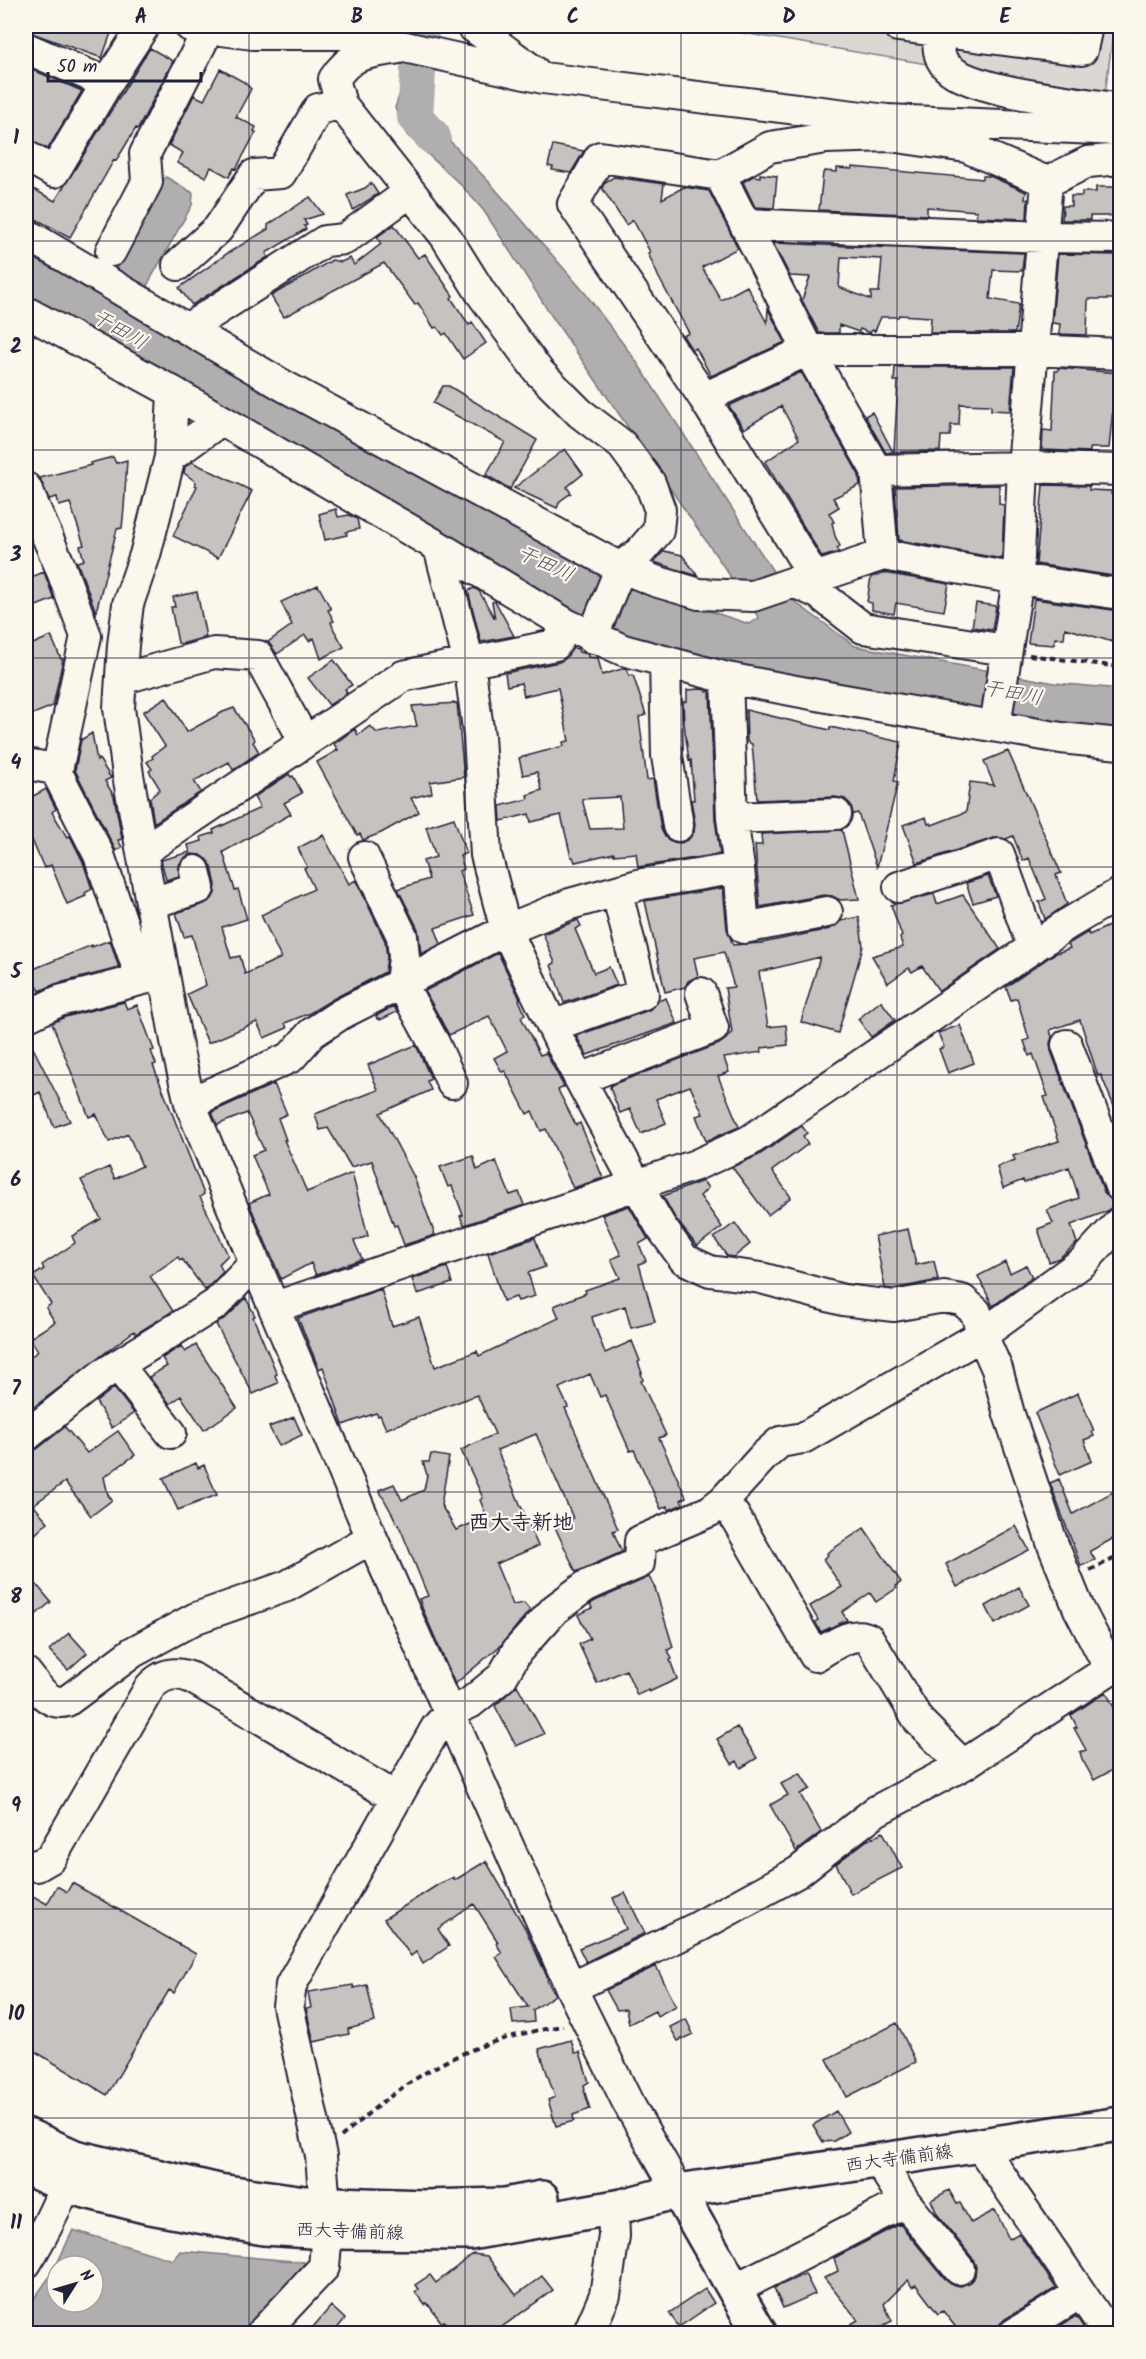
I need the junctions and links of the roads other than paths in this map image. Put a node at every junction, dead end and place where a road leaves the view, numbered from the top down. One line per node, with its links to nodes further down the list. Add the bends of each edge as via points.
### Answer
1 (144, 26): 12 (street)
2 (330, 26): 8 (street)
3 (472, 26): 11 (street)
4 (898, 26): 7 (street)
5 (1087, 26): 7 (street, via 1082,50)
6 (199, 27): 8 (street, via 253,34); 25 (street, via 145,154 147,182)
7 (939, 32): 14 (street, via 938,52 943,62 962,78 989,87)
8 (359, 34): 9 (street)
9 (405, 47): 11 (street); 13 (street, via 362,55 345,64 334,79)
10 (26, 48): 12 (street)
11 (543, 78): 15 (street, via 887,120)
12 (107, 82): 16 (street, via 54,172)
13 (341, 104): 20 (street); 26 (street, via 318,109 281,173 254,175 218,229)
14 (1120, 109)
15 (1120, 130)
16 (26, 156)
17 (1120, 159): 19 (street, via 1088,162)
18 (720, 175): 19 (street, via 770,147 826,138 890,136 966,147); 21 (street); 33 (street, via 600,157 573,204)
19 (1047, 182): 23 (street)
20 (410, 192): 28 (street, via 345,239 325,241); 42 (street, via 446,237 539,372 579,413 622,445 650,483 660,510 658,531)
21 (746, 224): 23 (street); 29 (street)
22 (26, 234): 28 (street)
23 (1042, 237): 24 (street); 30 (street)
24 (1120, 238)
25 (111, 250)
26 (178, 265)
27 (26, 312): 32 (street)
28 (187, 329): 42 (street)
29 (808, 350): 30 (street); 33 (street); 37 (street)
30 (1031, 350): 31 (street); 36 (street)
31 (1120, 354)
32 (173, 392): 34 (street); 35 (street)
33 (704, 398): 41 (street, via 816,578)
34 (220, 420): 35 (street); 40 (street)
35 (170, 457): 47 (street, via 128,604)
36 (1023, 467): 37 (street); 38 (street); 43 (street)
37 (876, 470): 41 (street)
38 (1120, 470)
39 (26, 488): 46 (street)
40 (439, 547): 45 (street); 50 (street)
41 (883, 555): 43 (street)
42 (620, 570): 45 (street); 48 (street, via 699,594 753,596 794,582 818,593 863,628)
43 (1018, 579): 44 (street); 48 (street)
44 (1120, 594)
45 (585, 631): 49 (street, via 623,650); 50 (street, via 555,645)
46 (86, 636): 47 (street); 57 (street)
47 (123, 645): 52 (street)
48 (1006, 655): 53 (street)
49 (665, 661): 51 (street); 60 (street, via 667,756)
50 (469, 663): 54 (street, via 403,676); 70 (street, via 479,736 486,855)
51 (728, 678): 53 (street); 59 (street)
52 (121, 679): 54 (street, via 214,653 258,656); 61 (street, via 119,708)
53 (996, 722): 55 (street, via 1061,738)
54 (305, 742): 61 (street)
55 (1120, 744)
56 (26, 764): 57 (street)
57 (55, 769): 72 (street)
58 (836, 814): 59 (street)
59 (732, 818): 63 (street)
60 (678, 826)
61 (142, 852): 67 (street)
62 (364, 857): 73 (street, via 402,936)
63 (739, 868): 69 (street, via 744,928); 70 (street, via 642,884 570,904)
64 (195, 871): 67 (street, via 199,888)
65 (899, 887): 71 (street, via 999,854)
66 (1120, 893): 71 (street)
67 (152, 903): 72 (street)
68 (620, 905): 76 (street, via 643,994)
69 (827, 912)
70 (506, 930): 73 (street); 76 (street)
71 (1033, 948): 81 (street, via 749,1141 696,1165)
72 (153, 976): 75 (street, via 59,1001); 80 (street)
73 (401, 983): 79 (street); 80 (street, via 312,1033 291,1057)
74 (701, 993): 78 (street, via 713,1028)
75 (26, 1017)
76 (552, 1026): 78 (street)
77 (1067, 1045): 82 (street)
78 (580, 1079): 81 (street)
79 (452, 1083)
80 (190, 1103): 84 (street)
81 (636, 1184): 85 (street); 86 (street, via 684,1259 710,1271 761,1278 843,1300 894,1306 944,1297 962,1300 976,1312)
82 (1120, 1186)
83 (1120, 1222): 86 (street, via 1083,1262)
84 (255, 1263): 85 (street); 87 (street, via 216,1304)
85 (275, 1307): 91 (street)
86 (982, 1335): 90 (street, via 803,1438 780,1442); 93 (street, via 1068,1581)
87 (118, 1365): 88 (street); 89 (street)
88 (171, 1433)
89 (26, 1436)
90 (723, 1501): 94 (street, via 710,1511 640,1541 639,1563 586,1586 555,1609 517,1651 502,1677 470,1703); 95 (street, via 814,1656 853,1636 869,1639 919,1721)
91 (372, 1538): 92 (street, via 287,1586 196,1618 133,1652 68,1701 51,1700); 94 (street)
92 (26, 1673)
93 (1115, 1679): 95 (street)
94 (449, 1713): 96 (street, via 436,1728); 98 (street)
95 (963, 1765): 98 (street, via 876,1811 798,1872 699,1927)
96 (397, 1798): 97 (street, via 192,1678 174,1673 164,1675 150,1688 56,1851 45,1863); 108 (street, via 291,1985 288,2006 321,2156)
97 (26, 1865)
98 (571, 1988): 105 (street, via 627,2101)
99 (1120, 2124): 101 (main road, 西大寺備前線)
100 (26, 2135): 104 (main road, 西大寺備前線)
101 (981, 2146): 102 (main road, 西大寺備前線); 112 (street)
102 (879, 2161): 105 (main road, 西大寺備前線); 106 (street)
103 (26, 2168): 104 (main road, 西大寺備前線)
104 (70, 2171): 108 (main road, 西大寺備前線, via 145,2206 264,2228); 109 (street)
105 (678, 2191): 107 (main road, 西大寺備前線); 108 (main road, 西大寺備前線, via 610,2186 505,2205); 111 (main road)
106 (905, 2202): 110 (street); 111 (street)
107 (613, 2208): 108 (main road, 西大寺備前線, via 470,2234); 114 (street, via 614,2236 605,2295)
108 (325, 2218): 113 (street, via 324,2267)
109 (26, 2263)
110 (959, 2269)
111 (735, 2289): 115 (main road)
112 (1080, 2293): 116 (street); 117 (street, via 1104,2327)
113 (261, 2334)
114 (588, 2334)
115 (760, 2334)
116 (1014, 2334)
117 (1099, 2334)

